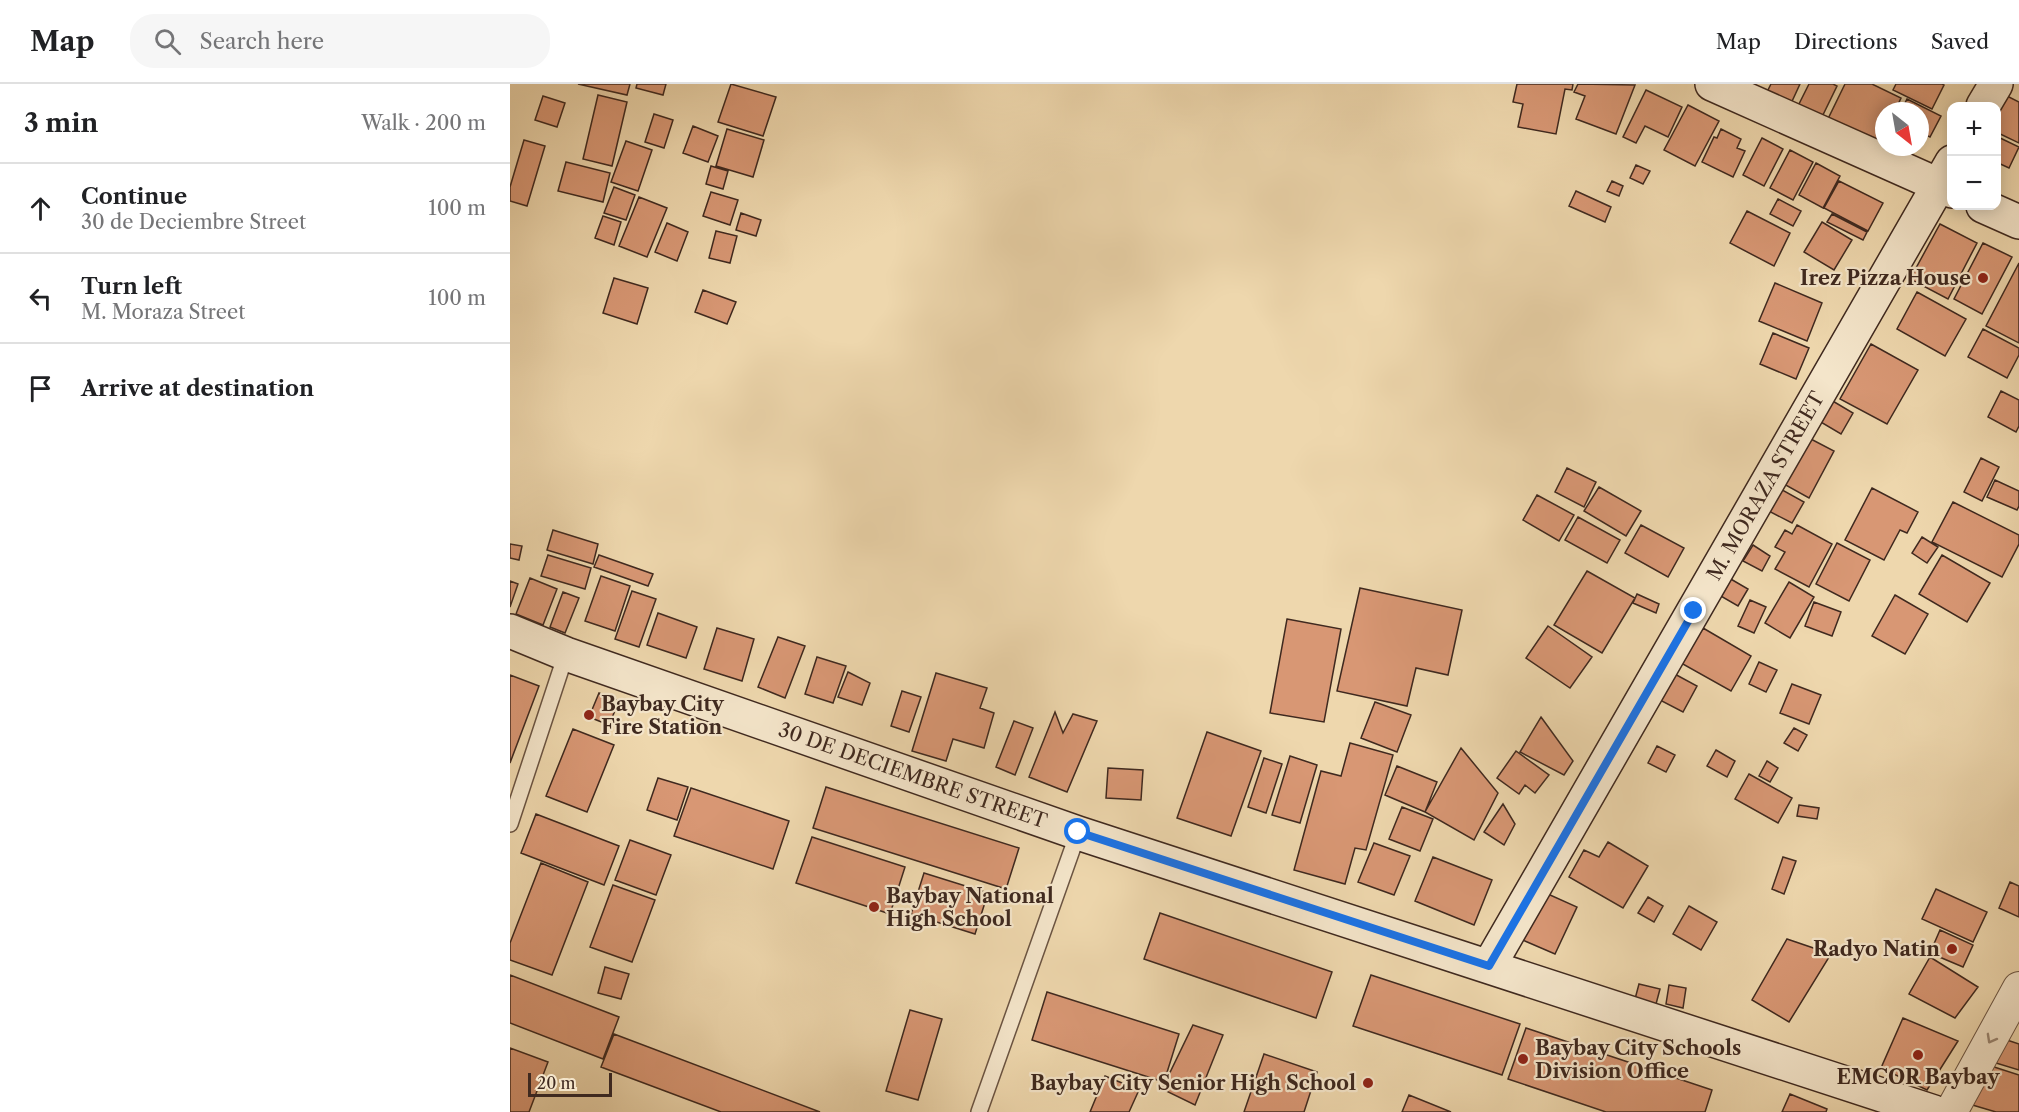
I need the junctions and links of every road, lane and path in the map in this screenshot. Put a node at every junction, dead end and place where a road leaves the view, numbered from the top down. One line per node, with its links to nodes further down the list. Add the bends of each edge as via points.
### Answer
1 (1712, 84): 4 (street)
2 (1996, 84): 3 (street)
3 (1985, 102)
4 (1947, 179): 11 (street, M. MORAZA STREET)
5 (1992, 210): 6 (street)
6 (2019, 222)
7 (510, 631): 8 (street, 30 DE DECIEMBRE STREET)
8 (566, 654): 9 (lane); 10 (street, 30 DE DECIEMBRE STREET)
9 (510, 824)
10 (1078, 832): 11 (street, 30 DE DECIEMBRE STREET); 13 (lane)
11 (1489, 966): 14 (street, 30 DE DECIEMBRE STREET)
12 (2019, 988): 15 (street, one-way to 15)
13 (980, 1112)
14 (1934, 1112)
15 (1951, 1112)

